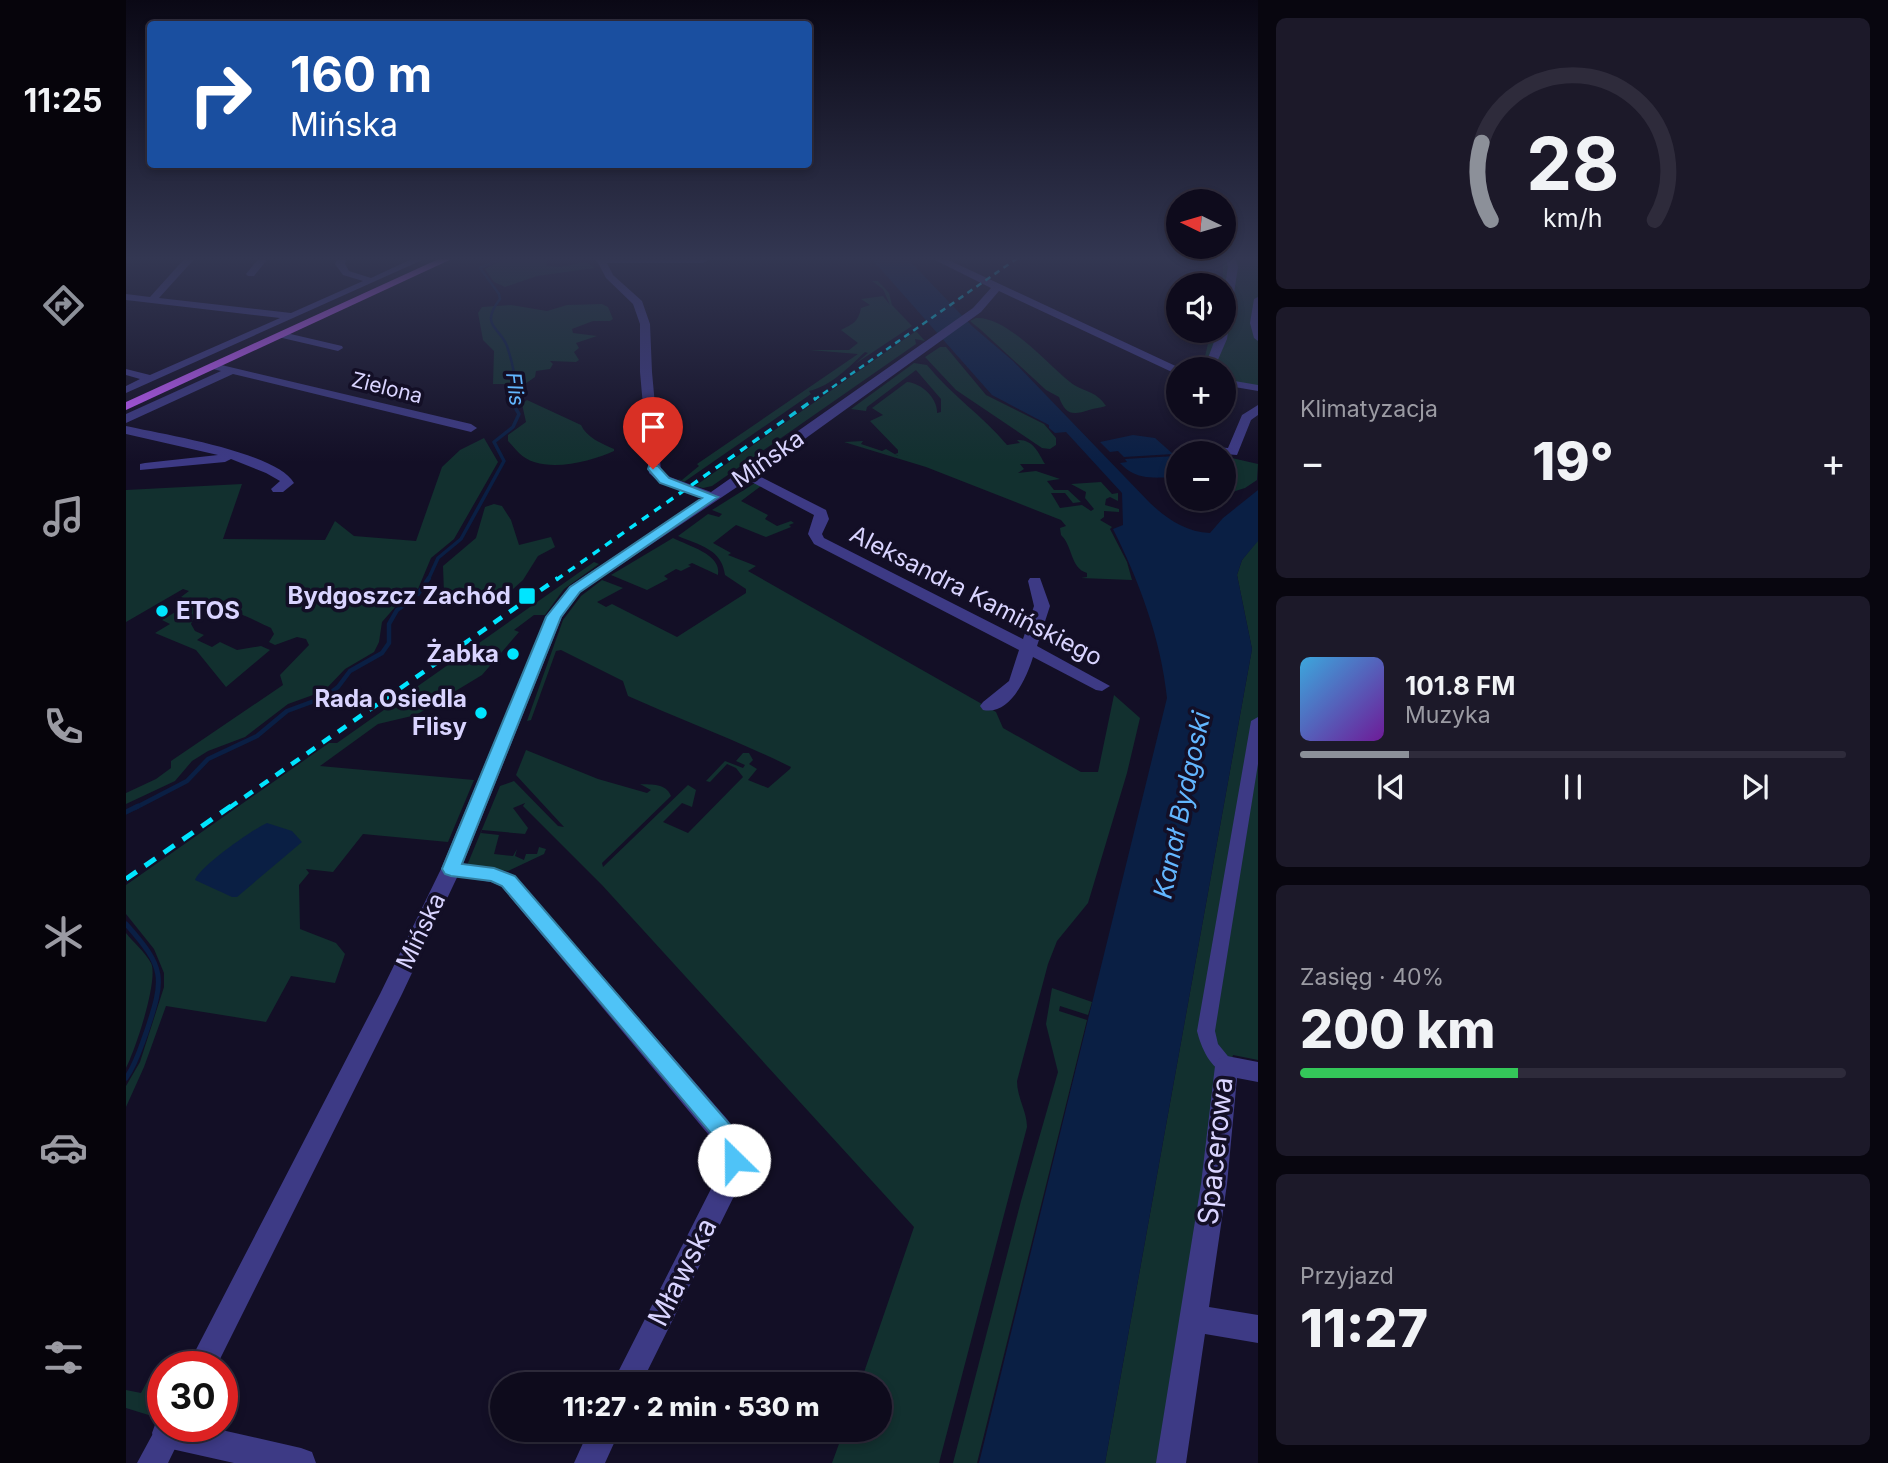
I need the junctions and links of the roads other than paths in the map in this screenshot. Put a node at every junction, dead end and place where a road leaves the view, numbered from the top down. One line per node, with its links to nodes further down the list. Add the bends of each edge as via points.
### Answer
1 (271, 325): 15 (street)
2 (286, 325): 19 (main road)
3 (303, 325): 8 (main road)
4 (645, 325): 30 (street, via 655,473)
5 (955, 325): 28 (street, Mińska)
6 (1079, 325): 11 (street)
7 (1224, 325): 10 (street)
8 (282, 335): 9 (street); 12 (main road)
9 (338, 348)
10 (1214, 357)
11 (1166, 365)
12 (213, 366): 13 (street, Zielona); 20 (main road)
13 (230, 371): 22 (street); 23 (street, Zielona)
14 (126, 372): 15 (street)
15 (152, 379): 18 (street)
16 (1236, 384): 17 (street)
17 (1258, 388)
18 (126, 390)
19 (126, 397)
20 (126, 406)
21 (1258, 409): 25 (street, via 1246,418)
22 (126, 419)
23 (471, 428)
24 (126, 430): 26 (street)
25 (1236, 444)
26 (231, 455): 27 (street); 29 (street, via 282,476 287,483)
27 (145, 467)
28 (747, 474): 30 (street, Mińska); 32 (street, Aleksandra Kamińskiego, via 821,513 815,534 819,541)
29 (278, 489)
30 (712, 497): 36 (street, Mińska, via 565,600)
31 (1035, 581): 32 (street, via 1042,606)
32 (1027, 647): 33 (street, Aleksandra Kamińskiego); 34 (street, via 1014,686)
33 (1102, 686)
34 (989, 706)
35 (1258, 721): 37 (street, Spacerowa, via 1206,1031 1210,1047)
36 (451, 869): 41 (street, Mińska); 42 (street, Mławska, via 508,881 733,1148 728,1181)
37 (1227, 1066): 38 (street); 39 (street, Spacerowa, via 1223,1123)
38 (1258, 1072)
39 (1193, 1318): 40 (street); 49 (street, Spacerowa)
40 (1258, 1329)
41 (209, 1351)
42 (632, 1372)
43 (163, 1442): 46 (street)
44 (217, 1442): 47 (street)
45 (599, 1442): 48 (street)
46 (152, 1463)
47 (301, 1463)
48 (589, 1463)
49 (1171, 1463)

